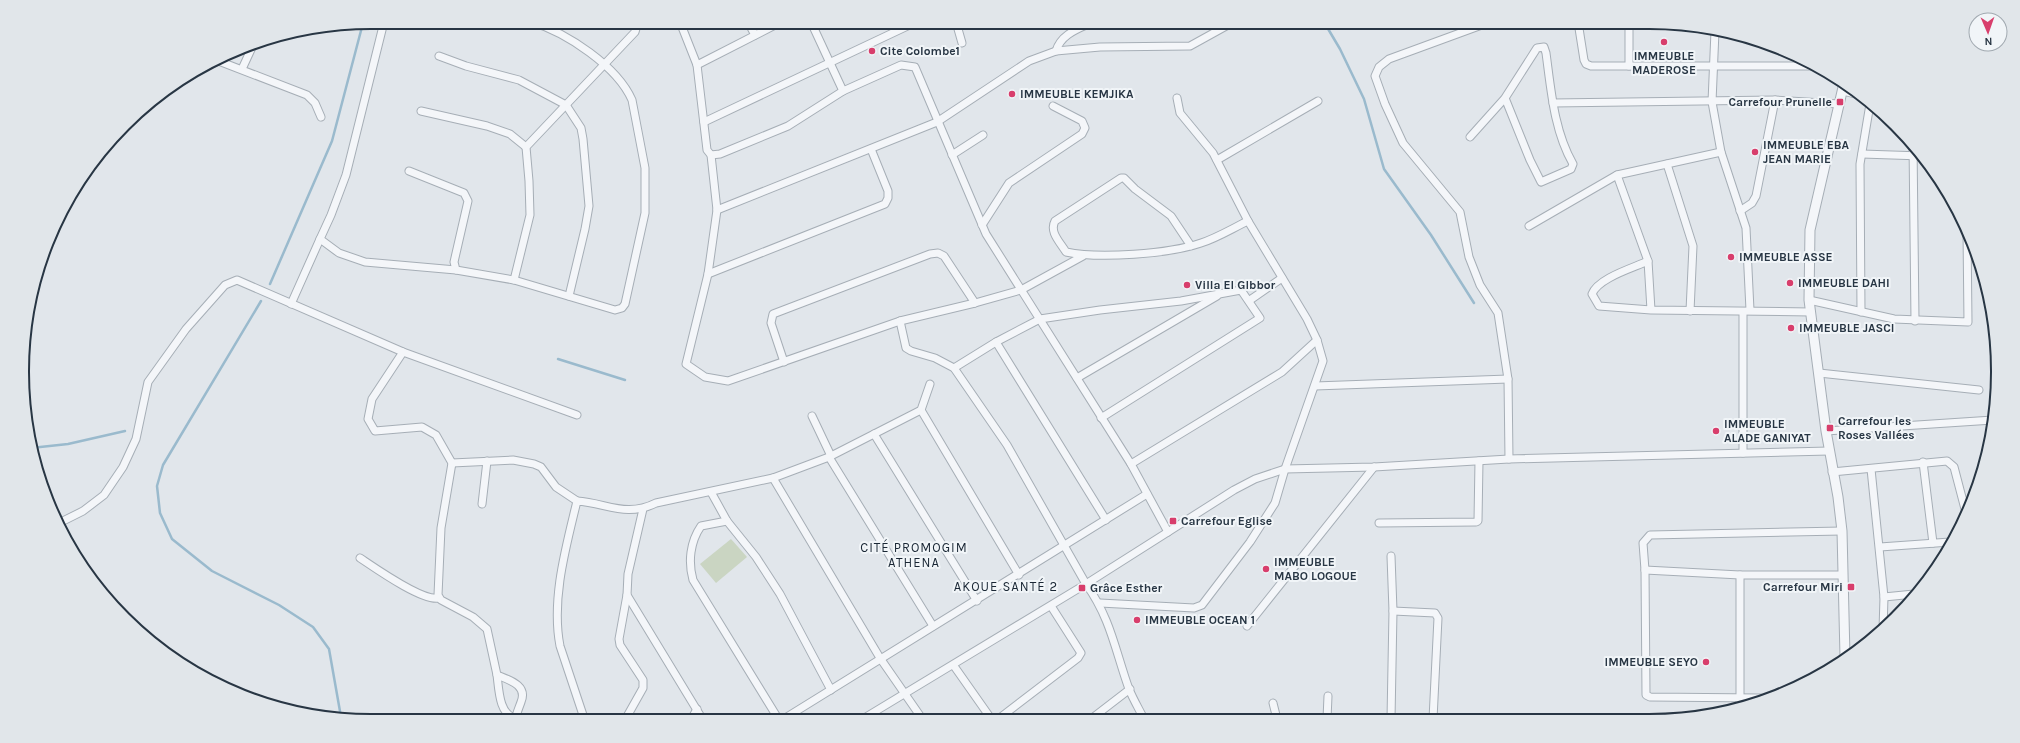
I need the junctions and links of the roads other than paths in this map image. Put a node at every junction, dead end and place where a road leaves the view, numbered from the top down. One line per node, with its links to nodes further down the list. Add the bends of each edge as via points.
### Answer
1 (382, 29): 63 (street, via 346,175)
2 (548, 29): 24 (street, via 573,40)
3 (636, 29): 24 (street)
4 (683, 29): 23 (street)
5 (752, 29): 15 (street)
6 (767, 29): 15 (street)
7 (814, 29): 22 (street)
8 (901, 29): 22 (street)
9 (958, 29): 17 (street)
10 (1079, 29): 19 (street, via 1059,42)
11 (1221, 29): 19 (street, via 1190,46 1100,47)
12 (1471, 29): 95 (street, via 1389,59 1379,67 1375,76 1404,143 1460,212 1469,257 1480,285 1498,313)
13 (1579, 29): 25 (street, via 1586,64)
14 (1629, 29): 25 (street)
15 (755, 35): 23 (street)
16 (1715, 36): 26 (street)
17 (962, 42)
18 (250, 51): 28 (street)
19 (1056, 51): 44 (street, via 1028,61)
20 (439, 56): 38 (street, via 519,80)
21 (223, 63): 28 (street)
22 (830, 63): 30 (street); 43 (street)
23 (697, 65): 43 (street)
24 (605, 66): 38 (street); 74 (street, via 628,91 632,100 645,168 645,213 622,308 616,310)
25 (1630, 66): 26 (street)
26 (1713, 66): 27 (street); 35 (street)
27 (1804, 66)
28 (242, 69): 42 (street, via 307,95)
29 (1842, 89): 37 (street)
30 (842, 91): 44 (street, via 901,65 909,65 915,67); 51 (street, via 788,126 720,154)
31 (1177, 98): 54 (street, via 1180,113)
32 (1505, 98): 36 (street, via 1537,48 1541,46 1546,53); 36 (street, via 1541,182 1573,167 1564,148); 46 (street)
33 (1775, 100): 35 (street); 37 (street); 59 (street, via 1756,196 1752,203)
34 (1318, 101): 54 (street)
35 (1712, 102): 36 (street); 49 (street)
36 (1553, 103)
37 (1839, 104): 76 (street, via 1810,230)
38 (566, 105): 47 (street); 74 (street, via 581,128 584,139 589,206 586,229)
39 (1052, 106): 61 (street, via 1082,121 1085,128 1082,134 1009,182)
40 (421, 110): 47 (street, via 510,134)
41 (1869, 110): 50 (street)
42 (321, 117)
43 (704, 122): 51 (street, via 707,150)
44 (937, 122): 48 (street); 52 (street)
45 (983, 135): 52 (street)
46 (1470, 137)
47 (526, 147): 71 (street, via 530,215)
48 (871, 149): 58 (street); 69 (street, via 888,191 885,204)
49 (1721, 152): 55 (street); 59 (street)
50 (1862, 154): 53 (street); 84 (street)
51 (711, 155): 58 (street)
52 (952, 155): 61 (street)
53 (1913, 155): 86 (street)
54 (1217, 160): 60 (street)
55 (1667, 164): 57 (street); 80 (street, via 1693,246)
56 (409, 171): 68 (street, via 467,196 454,262)
57 (1617, 175): 62 (street); 67 (street)
58 (717, 210): 69 (street)
59 (1740, 211): 81 (street, via 1746,228)
60 (1248, 221): 64 (street); 70 (street)
61 (982, 225): 72 (street)
62 (1529, 226)
63 (320, 238): 68 (street, via 339,253 365,262); 78 (street)
64 (1191, 246): 66 (street, via 1141,254); 66 (street, via 1172,216 1124,178 1055,221 1052,230 1066,252)
65 (1967, 246): 86 (street, via 1968,322)
66 (1083, 256): 72 (street)
67 (1648, 261): 79 (street); 79 (street, via 1594,287 1592,294 1599,306)
68 (456, 270): 71 (street)
69 (708, 274): 91 (street, via 686,364 705,377 728,381)
70 (1282, 278): 75 (street); 88 (street)
71 (514, 280): 74 (street)
72 (1022, 290): 77 (street); 85 (street)
73 (1224, 292): 75 (street, via 1241,290); 85 (street, via 1181,301); 94 (street)
74 (569, 296)
75 (1250, 300): 102 (street, via 1260,318)
76 (1809, 300): 83 (street); 84 (street)
77 (975, 303): 87 (street); 91 (street, via 944,256 938,253 930,254 773,314 771,324)
78 (291, 304): 90 (street); 127 (street, via 237,280 225,285 186,329 148,382 136,439 120,472 104,494)
79 (1651, 310): 80 (street)
80 (1690, 310): 82 (street)
81 (1750, 310): 82 (street); 83 (street)
82 (1743, 312): 107 (street)
83 (1811, 312): 93 (street)
84 (1861, 312): 86 (street)
85 (1040, 320): 89 (street); 94 (street)
86 (1915, 321)
87 (900, 322): 91 (street); 92 (street, via 906,348)
88 (1317, 340): 97 (street, via 1323,361); 114 (street, via 1282,372)
89 (996, 342): 92 (street); 126 (street)
90 (403, 352): 100 (street); 113 (street, via 372,399 368,419 375,431 422,427 436,435)
91 (784, 362)
92 (954, 368): 134 (street, via 1007,445)
93 (1819, 373): 98 (street); 104 (street)
94 (1077, 378): 102 (street)
95 (1508, 379): 97 (street); 109 (street)
96 (930, 384): 99 (street)
97 (1315, 386): 116 (street)
98 (1979, 390)
99 (921, 410): 105 (street); 139 (street)
100 (577, 415)
101 (812, 416): 108 (street)
102 (1101, 418): 114 (street)
103 (1987, 420): 104 (street)
104 (1826, 432): 106 (street)
105 (874, 434): 108 (street); 147 (street)
106 (1829, 451): 107 (street); 118 (street)
107 (1743, 453): 109 (street)
108 (830, 457): 119 (street); 152 (street)
109 (1509, 459): 111 (street)
110 (487, 461): 113 (street); 122 (street, via 513,460 541,467 556,487); 123 (street)
111 (1479, 461): 115 (street); 129 (street, via 1478,521)
112 (1923, 462): 117 (street); 124 (street, via 1942,460 1951,463); 133 (street)
113 (452, 463): 146 (street, via 441,528)
114 (1131, 464): 121 (street)
115 (1374, 467): 116 (street); 153 (street)
116 (1285, 469): 131 (street, via 1248,483); 148 (street, via 1275,503 1250,542 1202,605 1194,608)
117 (1871, 469): 118 (street); 135 (street)
118 (1832, 472): 130 (street)
119 (774, 478): 120 (street); 155 (street)
120 (711, 492): 125 (street, via 656,503); 128 (street)
121 (1147, 494): 126 (street); 131 (street)
122 (577, 501): 125 (street, via 619,510); 167 (street, via 560,584 558,636)
123 (482, 504)
124 (1964, 505)
125 (643, 509): 144 (street, via 628,574)
126 (1106, 520): 134 (street)
127 (63, 521)
128 (727, 521): 159 (street, via 756,557 780,594); 171 (street, via 701,526 694,536 691,574)
129 (1379, 523)
130 (1842, 531): 138 (street, via 1650,535 1643,543); 141 (street)
131 (1168, 532): 142 (street)
132 (1945, 542): 133 (street)
133 (1933, 543): 135 (street)
134 (1066, 546): 139 (street); 142 (street)
135 (1880, 547): 145 (street)
136 (1391, 556): 150 (street)
137 (360, 558): 146 (street, via 423,596)
138 (1645, 570): 140 (street); 162 (street, via 1646,695)
139 (1019, 575): 147 (street)
140 (1740, 575): 141 (street); 162 (street)
141 (1843, 575): 154 (street)
142 (1086, 584): 148 (street); 149 (street)
143 (1908, 594): 145 (street)
144 (627, 595): 164 (street); 168 (street, via 620,645 643,680 643,688)
145 (1884, 596): 151 (street)
146 (439, 598): 157 (street, via 473,617 487,630)
147 (977, 601): 152 (street)
148 (1100, 603): 158 (street)
149 (1051, 606): 156 (street); 176 (street, via 1080,653 1078,658)
150 (1393, 612): 181 (street); 182 (street, via 1428,612 1435,613 1438,618)
151 (1883, 621)
152 (933, 626): 155 (street)
153 (1247, 626)
154 (1845, 652)
155 (880, 658): 159 (street); 160 (street)
156 (954, 666): 160 (street); 175 (street)
157 (497, 675): 165 (street, via 503,708); 166 (street, via 518,684 522,691)
158 (1130, 689): 177 (street); 178 (street)
159 (831, 690): 172 (street)
160 (904, 694): 173 (street); 174 (street)
161 (1328, 696): 180 (street)
162 (1740, 701)
163 (1273, 703): 179 (street)
164 (696, 709): 169 (street); 170 (street)
165 (507, 714)
166 (517, 714)
167 (583, 714)
168 (628, 714)
169 (694, 714)
170 (699, 714)
171 (775, 714)
172 (792, 714)
173 (871, 714)
174 (919, 714)
175 (988, 714)
176 (1005, 714)
177 (1098, 714)
178 (1142, 714)
179 (1276, 714)
180 (1327, 714)
181 (1390, 714)
182 (1433, 714)

